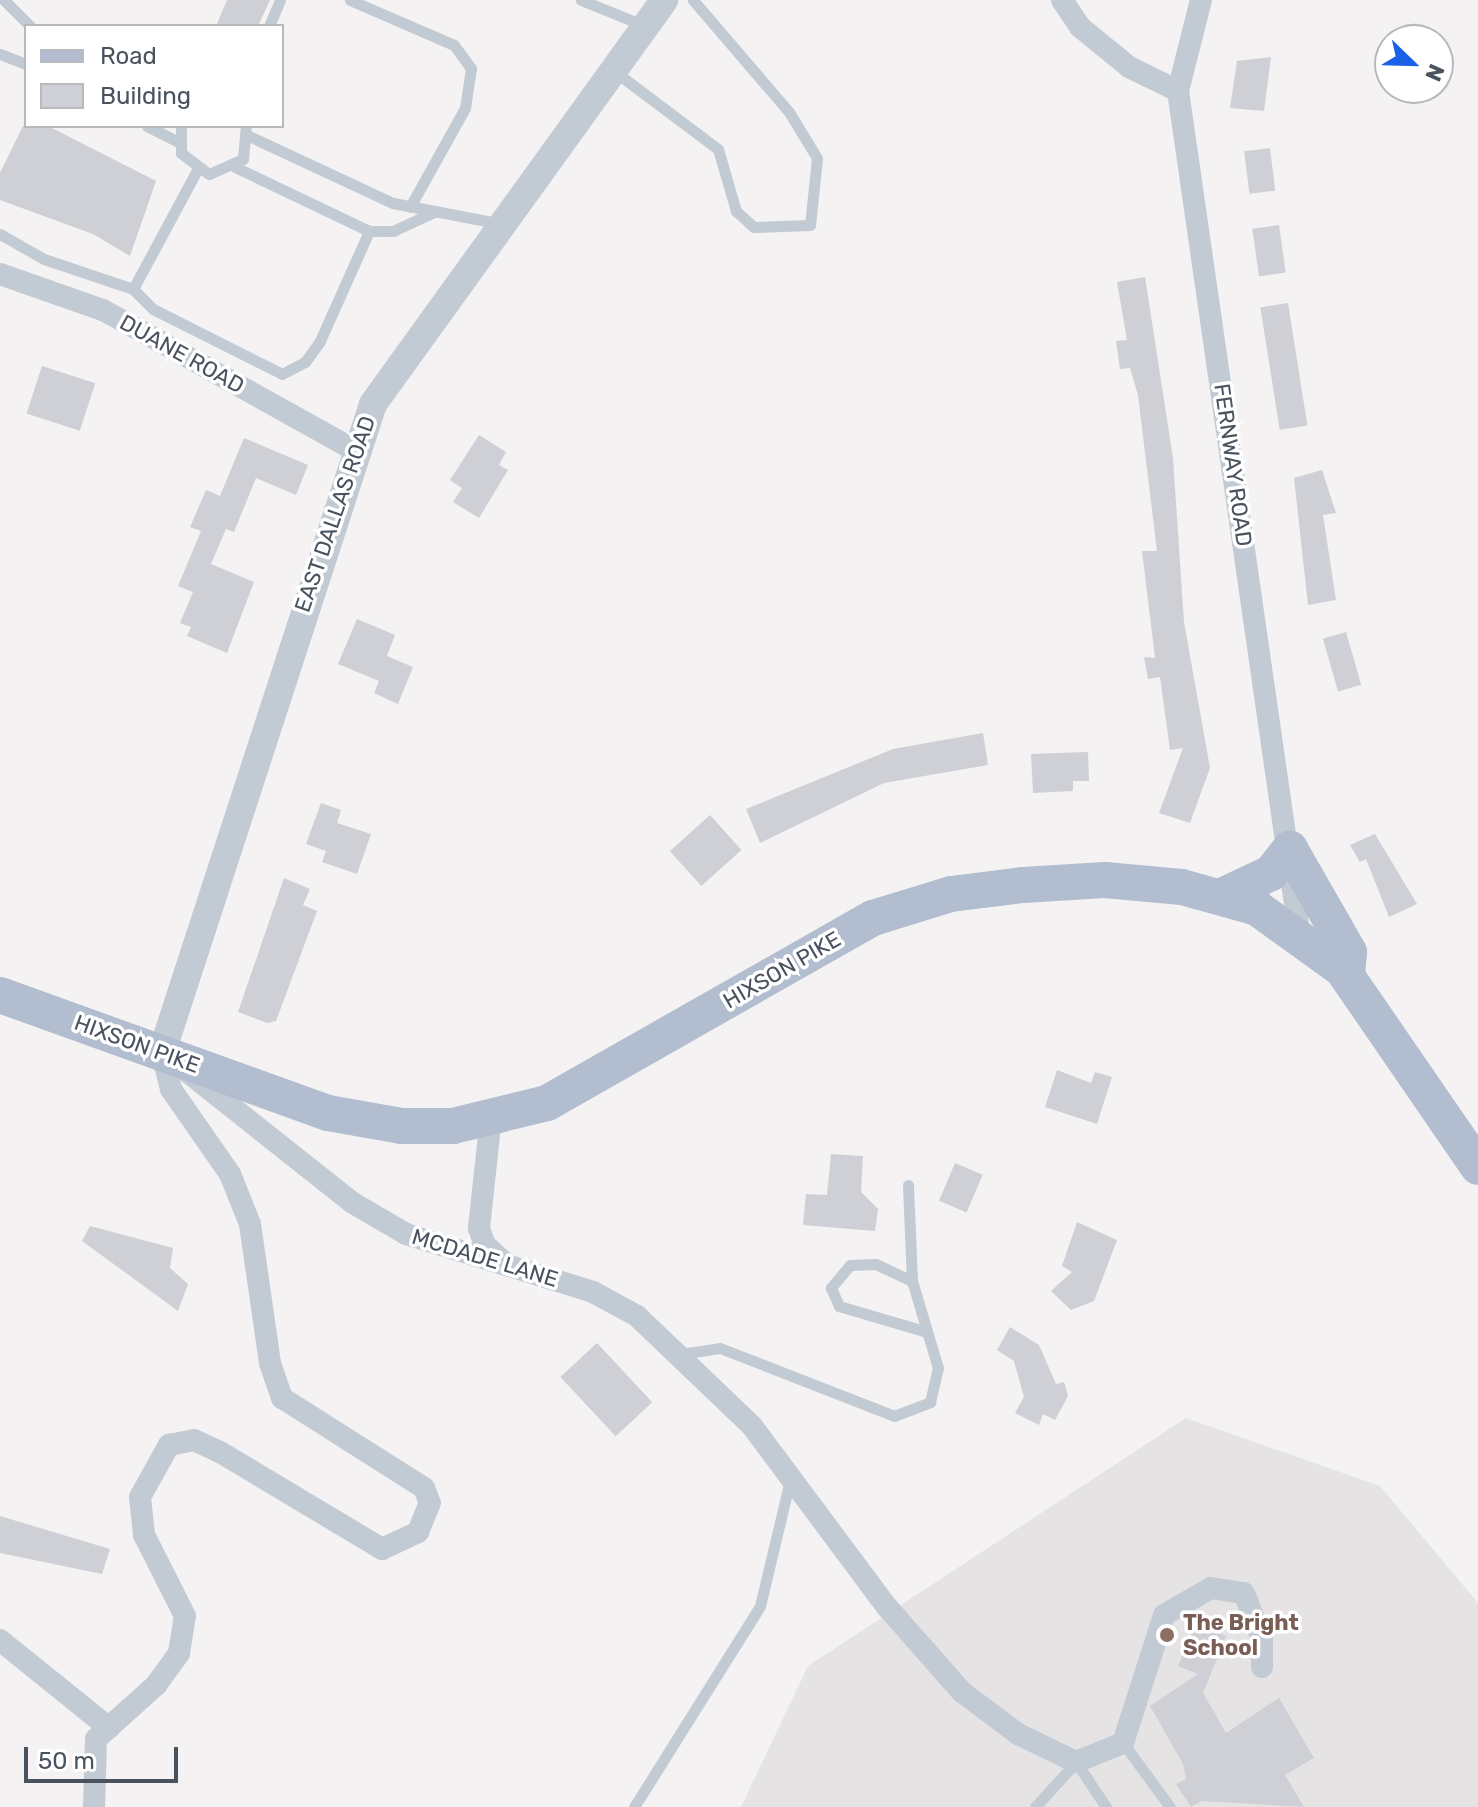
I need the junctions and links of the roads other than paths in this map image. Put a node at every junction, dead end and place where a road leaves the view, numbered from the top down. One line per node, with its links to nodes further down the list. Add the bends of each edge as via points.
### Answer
1 (4, 0): 9 (lane)
2 (280, 0): 10 (lane)
3 (350, 0): 22 (lane, via 454,45 471,68 465,108)
4 (581, 0): 11 (lane)
5 (664, 0): 11 (street, EAST DALLAS ROAD)
6 (693, 0): 14 (lane, via 789,112 817,158 810,225 754,227 736,211 718,149)
7 (1062, 0): 15 (street, via 1080,27 1129,67)
8 (1201, 0): 15 (street, FERNWAY ROAD)
9 (28, 24)
10 (270, 24)
11 (645, 26): 14 (street, EAST DALLAS ROAD)
12 (0, 54): 13 (lane)
13 (24, 63)
14 (613, 70): 24 (street, EAST DALLAS ROAD)
15 (1178, 91): 30 (street, FERNWAY ROAD)
16 (151, 128): 19 (lane)
17 (181, 128): 19 (lane)
18 (248, 131): 20 (lane); 22 (lane)
19 (178, 142): 21 (lane)
20 (235, 167): 21 (lane); 25 (lane, via 344,225)
21 (197, 170): 28 (lane)
22 (410, 207): 23 (lane)
23 (436, 211): 24 (lane); 25 (lane, via 393,231)
24 (502, 224): 29 (street, EAST DALLAS ROAD, via 373,404)
25 (369, 231): 28 (lane, via 319,343 289,373 265,369 153,309)
26 (0, 234): 28 (lane, via 44,259)
27 (0, 274): 29 (street, DUANE ROAD, via 103,310)
28 (133, 289)
29 (356, 451): 35 (street, EAST DALLAS ROAD)
30 (1290, 849): 31 (main road, via 1271,873); 32 (street, FERNWAY ROAD); 33 (main road, via 1349,952)
31 (1226, 894): 32 (main road, HIXSON PIKE); 36 (main road, HIXSON PIKE, via 1105,880 951,894 873,918 547,1103)
32 (1299, 932): 33 (main road, HIXSON PIKE)
33 (1347, 976): 37 (main road, HIXSON PIKE)
34 (0, 995): 35 (main road, HIXSON PIKE)
35 (162, 1052): 36 (main road, HIXSON PIKE, via 328,1113 402,1126); 39 (street, MCDADE LANE, via 353,1203 406,1234); 46 (street, via 171,1089 230,1174 250,1224 270,1363 282,1398 424,1488 430,1503 418,1532 382,1549 220,1452 194,1440 169,1445 140,1497 144,1535 185,1616 179,1653)
36 (491, 1117): 39 (street, via 479,1228 485,1245)
37 (1478, 1167)
38 (908, 1185): 40 (lane)
39 (506, 1264): 42 (street, MCDADE LANE, via 593,1292 637,1316)
40 (912, 1281): 41 (lane); 41 (lane, via 876,1264 850,1265 831,1288 839,1306)
41 (924, 1331): 42 (lane, via 938,1368 930,1402 894,1416 720,1348)
42 (680, 1354): 43 (street, MCDADE LANE, via 752,1426)
43 (790, 1479): 48 (street, MCDADE LANE, via 962,1692 1018,1734); 51 (lane, via 760,1606)
44 (0, 1640): 46 (street)
45 (1262, 1667): 47 (street, via 1262,1639 1244,1593 1211,1588 1182,1600 1150,1643)
46 (109, 1728): 50 (street, via 96,1739)
47 (1123, 1743): 48 (street); 53 (lane)
48 (1076, 1762): 49 (lane); 52 (lane)
49 (1042, 1805)
50 (94, 1807)
51 (634, 1807)
52 (1106, 1807)
53 (1170, 1807)

